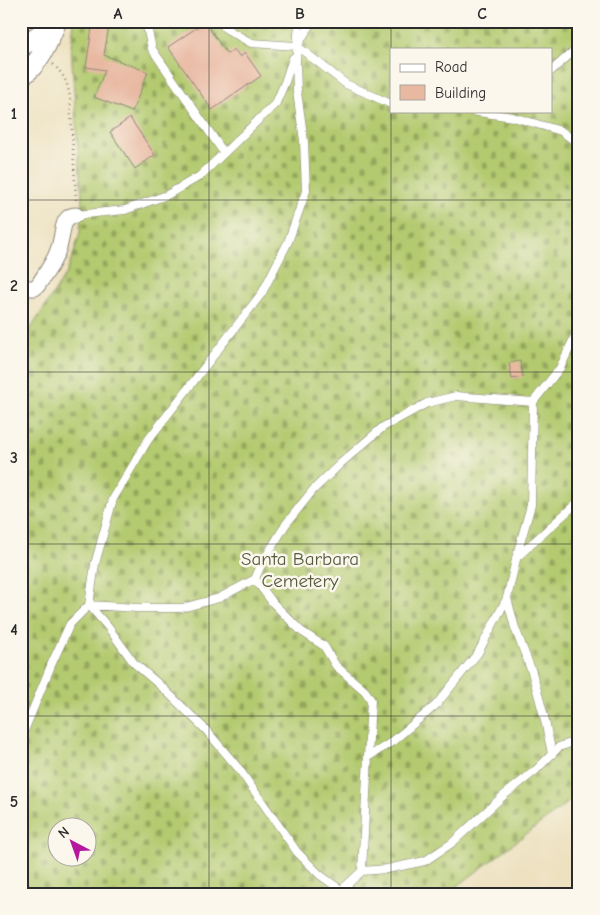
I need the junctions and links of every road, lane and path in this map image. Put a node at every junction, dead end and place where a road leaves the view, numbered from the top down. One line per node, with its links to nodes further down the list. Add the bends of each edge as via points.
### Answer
1 (26, 21): 8 (path)
2 (52, 21): 11 (street)
3 (57, 21): 14 (street, via 40,56)
4 (148, 21): 19 (lane, via 152,49)
5 (220, 21): 10 (lane, via 225,28 251,43)
6 (299, 21): 10 (lane)
7 (312, 21): 10 (lane)
8 (21, 24)
9 (579, 40): 13 (lane, via 576,49)
10 (297, 46): 15 (lane, via 346,84); 19 (lane, via 276,103); 28 (lane, via 297,92 304,141 306,191 288,242 262,293 148,440 113,500 95,564)
11 (21, 47)
12 (49, 61): 20 (path, via 68,85)
13 (552, 70)
14 (21, 76)
15 (390, 104)
16 (485, 112): 17 (lane)
17 (513, 114): 18 (lane, via 561,132)
18 (579, 144)
19 (224, 153): 20 (lane, via 200,176 167,195 125,210)
20 (76, 210): 21 (street, via 67,218 53,263 38,285)
21 (21, 288)
22 (579, 324): 23 (lane, via 560,368)
23 (533, 402): 25 (lane, via 531,505); 26 (lane, via 456,396 427,403 383,427 313,490 286,524)
24 (579, 502): 25 (lane)
25 (516, 558): 27 (lane)
26 (255, 579): 28 (lane, via 219,598 182,608); 32 (lane, via 273,603 301,631 324,646 336,666 371,700)
27 (507, 598): 31 (lane, via 532,672); 32 (lane, via 478,653 436,705)
28 (89, 605): 30 (lane, via 70,624); 36 (lane, via 134,663 206,730 239,770 297,852)
29 (579, 740): 31 (lane, via 559,747)
30 (21, 741)
31 (552, 754): 33 (lane, via 452,843 425,861)
32 (368, 757): 33 (lane)
33 (362, 871): 36 (lane)
34 (21, 880): 37 (lane)
35 (579, 886): 38 (path)
36 (339, 892)
37 (29, 894)
38 (569, 894)

